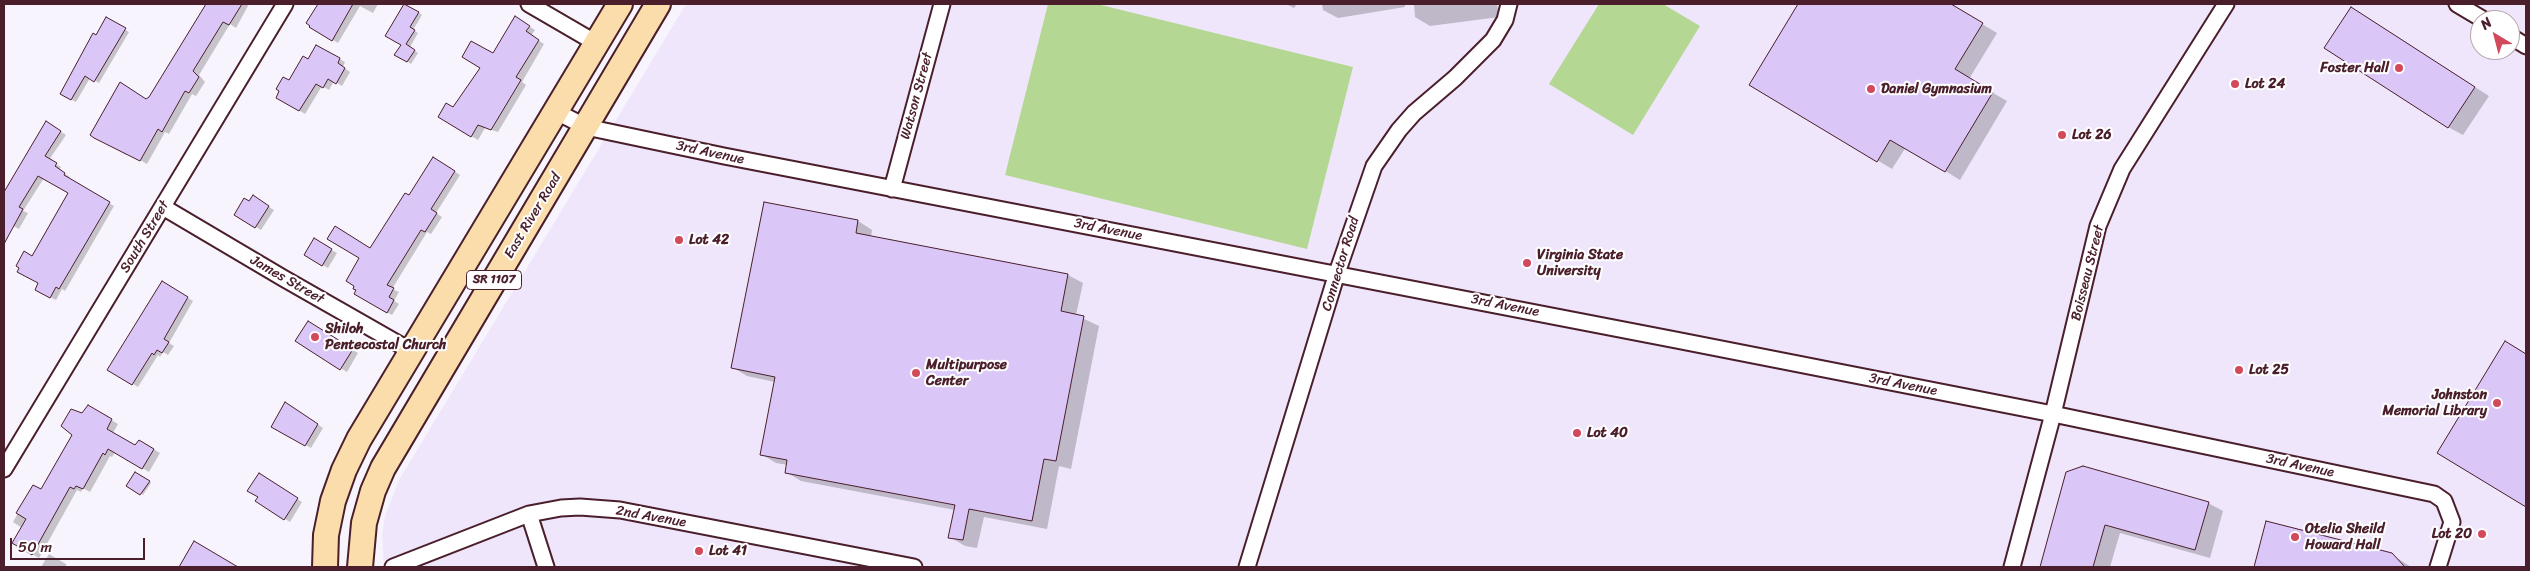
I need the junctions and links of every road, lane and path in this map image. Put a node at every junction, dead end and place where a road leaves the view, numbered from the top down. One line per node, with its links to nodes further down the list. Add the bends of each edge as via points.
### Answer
1 (285, 4): 14 (street, South Street)
2 (529, 4): 10 (street)
3 (620, 4): 10 (main road, SR 1107)
4 (658, 4): 12 (main road, East River Road / SR 1107)
5 (942, 4): 13 (street, Watson Street)
6 (1509, 4): 15 (street, Connector Road, via 1500,30 1485,50 1414,113 1374,166)
7 (2226, 4): 17 (street, Boisseau Street, via 2122,169 2102,218)
8 (2457, 4): 9 (street)
9 (2470, 12)
10 (596, 43): 11 (main road, SR 1107)
11 (555, 111): 12 (street, 3rd Avenue); 16 (main road, SR 1107)
12 (586, 127): 13 (street, 3rd Avenue); 21 (main road, East River Road / SR 1107, via 383,468 364,524)
13 (892, 189): 15 (street, 3rd Avenue)
14 (164, 207): 16 (street, James Street); 18 (street, South Street)
15 (1337, 273): 17 (street, 3rd Avenue); 25 (street, Connector Road)
16 (411, 351): 20 (main road, SR 1107, via 344,470 326,535)
17 (2053, 414): 26 (street, Boisseau Street); 27 (street, 3rd Avenue, via 2434,494 2444,501 2452,522)
18 (4, 469)
19 (529, 514): 22 (street, 2nd Avenue); 23 (street); 24 (street, 2nd Avenue, via 580,507 620,510)
20 (325, 567)
21 (360, 567)
22 (393, 567)
23 (546, 567)
24 (914, 567)
25 (1247, 567)
26 (2012, 567)
27 (2438, 567)

